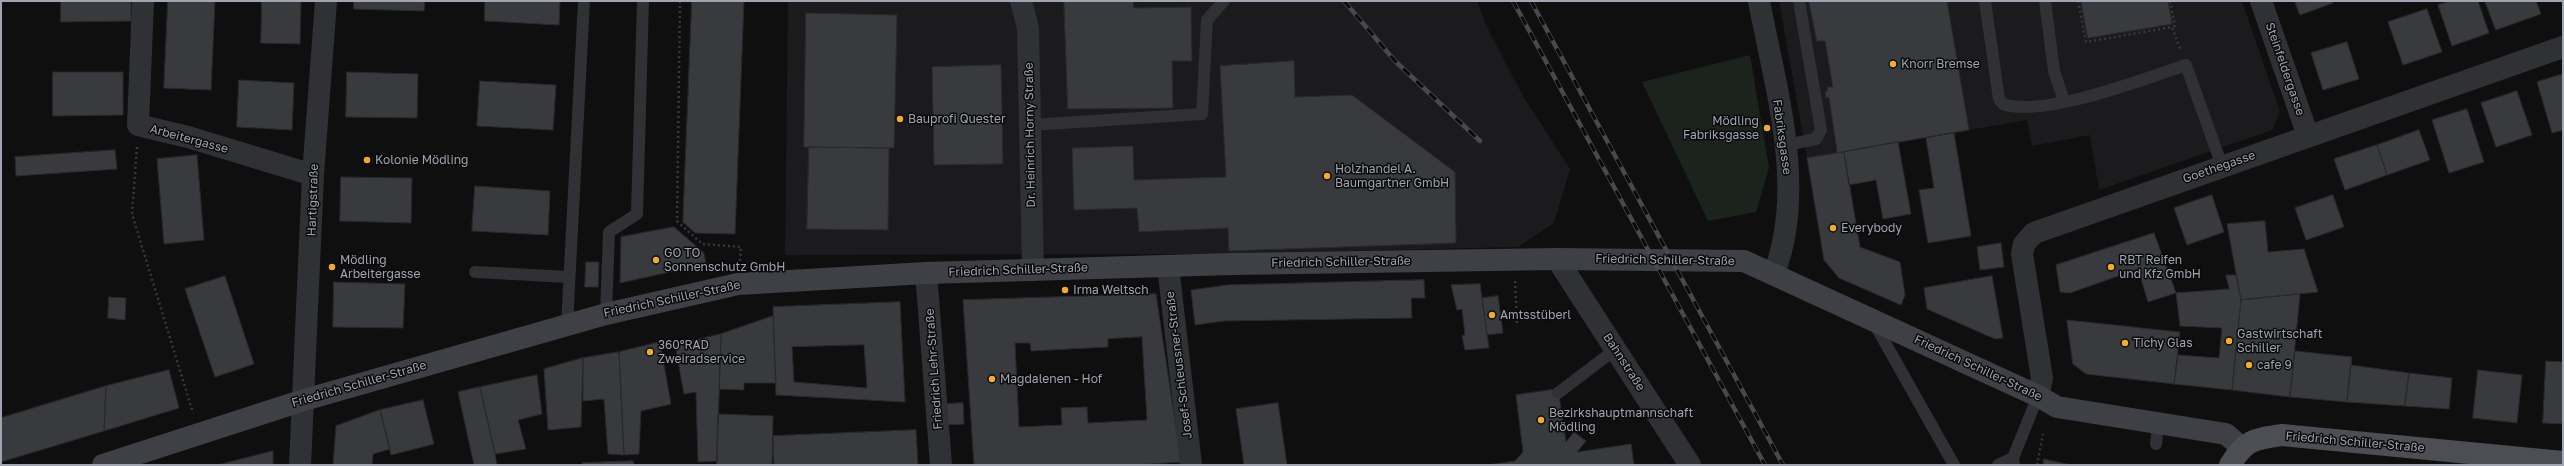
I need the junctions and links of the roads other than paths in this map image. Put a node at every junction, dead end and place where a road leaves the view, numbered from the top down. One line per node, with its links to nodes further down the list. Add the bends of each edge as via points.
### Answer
1 (143, 1): 18 (street, Arbeitergasse, via 138,125 188,137)
2 (326, 1): 18 (street, Hartigstraße)
3 (584, 1): 25 (lane)
4 (643, 1): 26 (lane, via 637,214 609,232)
5 (1021, 1): 14 (street, Dr. Heinrich Horny Straße, via 1028,28)
6 (1224, 1): 14 (lane, via 1207,20 1202,114)
7 (1760, 1): 16 (street, Fabriksgasse)
8 (1799, 1): 16 (lane, via 1821,130 1816,139)
9 (1986, 1): 13 (lane, via 1999,99 2003,104 2018,108)
10 (2045, 1): 13 (lane, via 2054,71)
11 (2261, 1): 15 (street, Steinfeldergasse)
12 (2563, 47): 15 (street, Goethegasse)
13 (2064, 101): 17 (lane, via 2090,96 2186,65)
14 (1030, 125): 21 (street, Dr. Heinrich Horny Straße)
15 (2308, 136): 17 (street, Goethegasse)
16 (1786, 145): 24 (street, Fabriksgasse, via 1790,192 1782,252)
17 (2222, 166): 31 (street, Goethegasse, via 2034,233 2028,238 2022,254 2042,378)
18 (313, 175): 32 (street, Hartigstraße)
19 (1557, 259): 20 (street, Friedrich Schiller-Straße); 24 (street, Friedrich Schiller-Straße, via 1744,261); 29 (street, Bahnstraße)
20 (1168, 266): 21 (street, Friedrich Schiller-Straße); 39 (street, Josef-Schleussner-Straße)
21 (1033, 270): 23 (street, Friedrich Schiller-Straße)
22 (475, 272): 25 (lane)
23 (926, 273): 26 (street, Friedrich Schiller-Straße, via 738,284); 38 (street, Friedrich Lehr-Straße)
24 (1774, 273): 27 (street, Friedrich Schiller-Straße)
25 (569, 277): 28 (lane)
26 (606, 314): 28 (street, Friedrich Schiller-Straße)
27 (1872, 319): 31 (street, Friedrich Schiller-Straße); 41 (lane)
28 (567, 325): 32 (street, Friedrich Schiller-Straße)
29 (1616, 349): 30 (lane); 40 (street, Bahnstraße)
30 (1558, 393)
31 (2038, 396): 33 (street, Friedrich Schiller-Straße, via 2057,407 2157,434 2226,434); 34 (lane)
32 (304, 400): 36 (street, Friedrich Schiller-Straße); 37 (street, Hartigstraße)
33 (2236, 456): 35 (main road, Friedrich Schiller-Straße, via 2261,438 2282,435)
34 (2013, 462): 42 (lane)
35 (2563, 462)
36 (103, 465)
37 (300, 465)
38 (941, 465)
39 (1191, 465)
40 (1690, 465)
41 (1954, 465)
42 (1998, 465)

